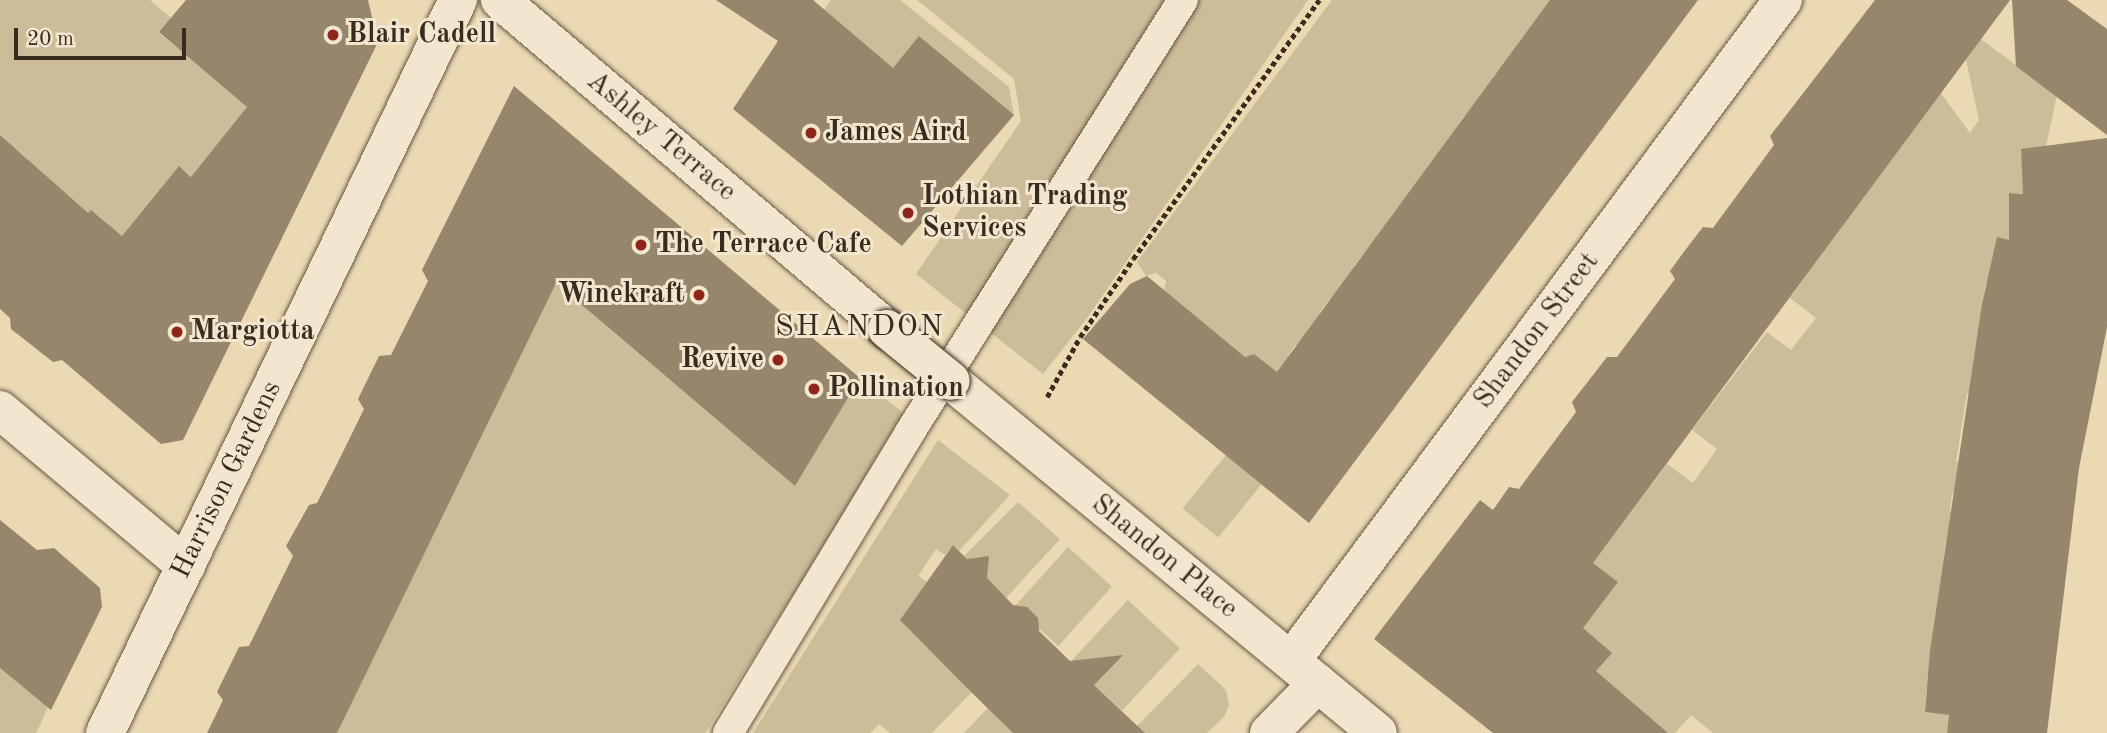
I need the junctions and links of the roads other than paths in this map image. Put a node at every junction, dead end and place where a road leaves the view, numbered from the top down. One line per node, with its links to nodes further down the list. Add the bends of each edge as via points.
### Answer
1 (458, 0): 7 (street, Harrison Gardens)
2 (500, 0): 5 (street, Ashley Terrace, bridge)
3 (1183, 0): 10 (lane, via 910,432)
4 (1783, 0): 8 (street, Shandon Street)
5 (951, 381): 8 (street, Shandon Place)
6 (0, 410): 7 (street)
7 (186, 566): 9 (street, Harrison Gardens)
8 (1305, 672): 11 (street, Shandon Street); 12 (street, Shandon Place)
9 (105, 733)
10 (727, 733)
11 (1269, 733)
12 (1378, 733)

